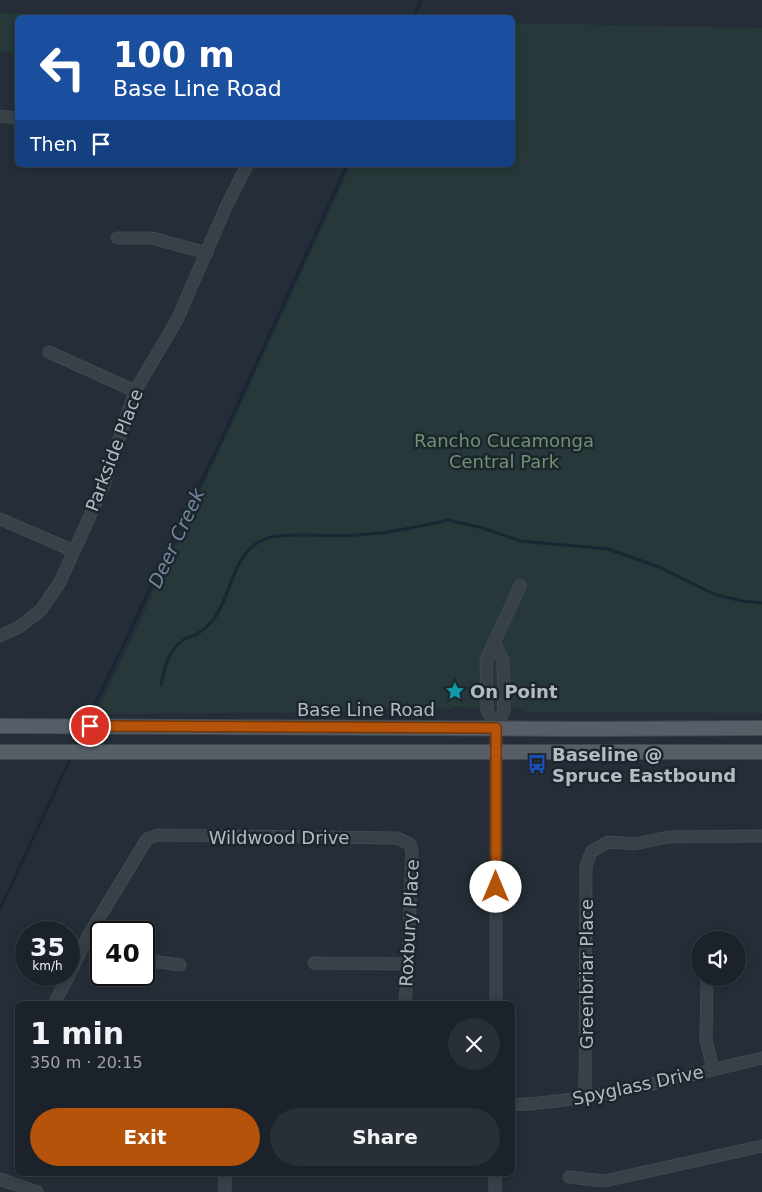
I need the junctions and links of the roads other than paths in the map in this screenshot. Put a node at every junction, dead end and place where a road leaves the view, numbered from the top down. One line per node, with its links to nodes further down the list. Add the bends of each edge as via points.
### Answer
1 (0, 116): 2 (street)
2 (15, 118)
3 (246, 167): 5 (street, Parkside Place)
4 (117, 238): 5 (street, via 152,238)
5 (207, 253): 7 (street, Parkside Place, via 177,320)
6 (49, 352): 7 (street)
7 (135, 391): 9 (street, Parkside Place, via 104,485)
8 (0, 519): 9 (street)
9 (74, 550): 11 (street, Parkside Place, via 60,582 41,610 19,628)
10 (520, 586): 12 (street)
11 (0, 636)
12 (494, 642): 14 (street, via 486,660 487,710); 14 (street, via 503,660 504,690 504,710)
13 (0, 726): 14 (main road, Base Line Road)
14 (496, 728): 15 (main road, Base Line Road); 17 (street)
15 (762, 728)
16 (0, 752): 17 (main road)
17 (496, 752): 18 (main road); 31 (street)
18 (762, 752)
19 (762, 836): 34 (street, Greenbriar Place, via 668,837 635,844 608,842 592,852 586,865)
20 (410, 844): 21 (street, Wildwood Drive, via 397,838 158,835 147,839); 25 (street, Roxbury Place)
21 (88, 936): 22 (street)
22 (80, 952)
23 (155, 962): 26 (street)
24 (314, 963): 25 (street)
25 (408, 964): 30 (street, Roxbury Place)
26 (180, 965)
27 (63, 986): 29 (street)
28 (707, 986): 33 (street, via 706,1040)
29 (56, 1001)
30 (405, 1001)
31 (496, 1001)
32 (762, 1058): 33 (street, Spyglass Drive)
33 (714, 1069): 34 (street, Spyglass Drive)
34 (585, 1098): 35 (street, Spyglass Drive)
35 (515, 1105)
36 (762, 1146): 39 (street, via 604,1181)
37 (225, 1176): 42 (street)
38 (495, 1176): 43 (street)
39 (569, 1177)
40 (0, 1179): 41 (street)
41 (37, 1192)
42 (225, 1192)
43 (495, 1192)

